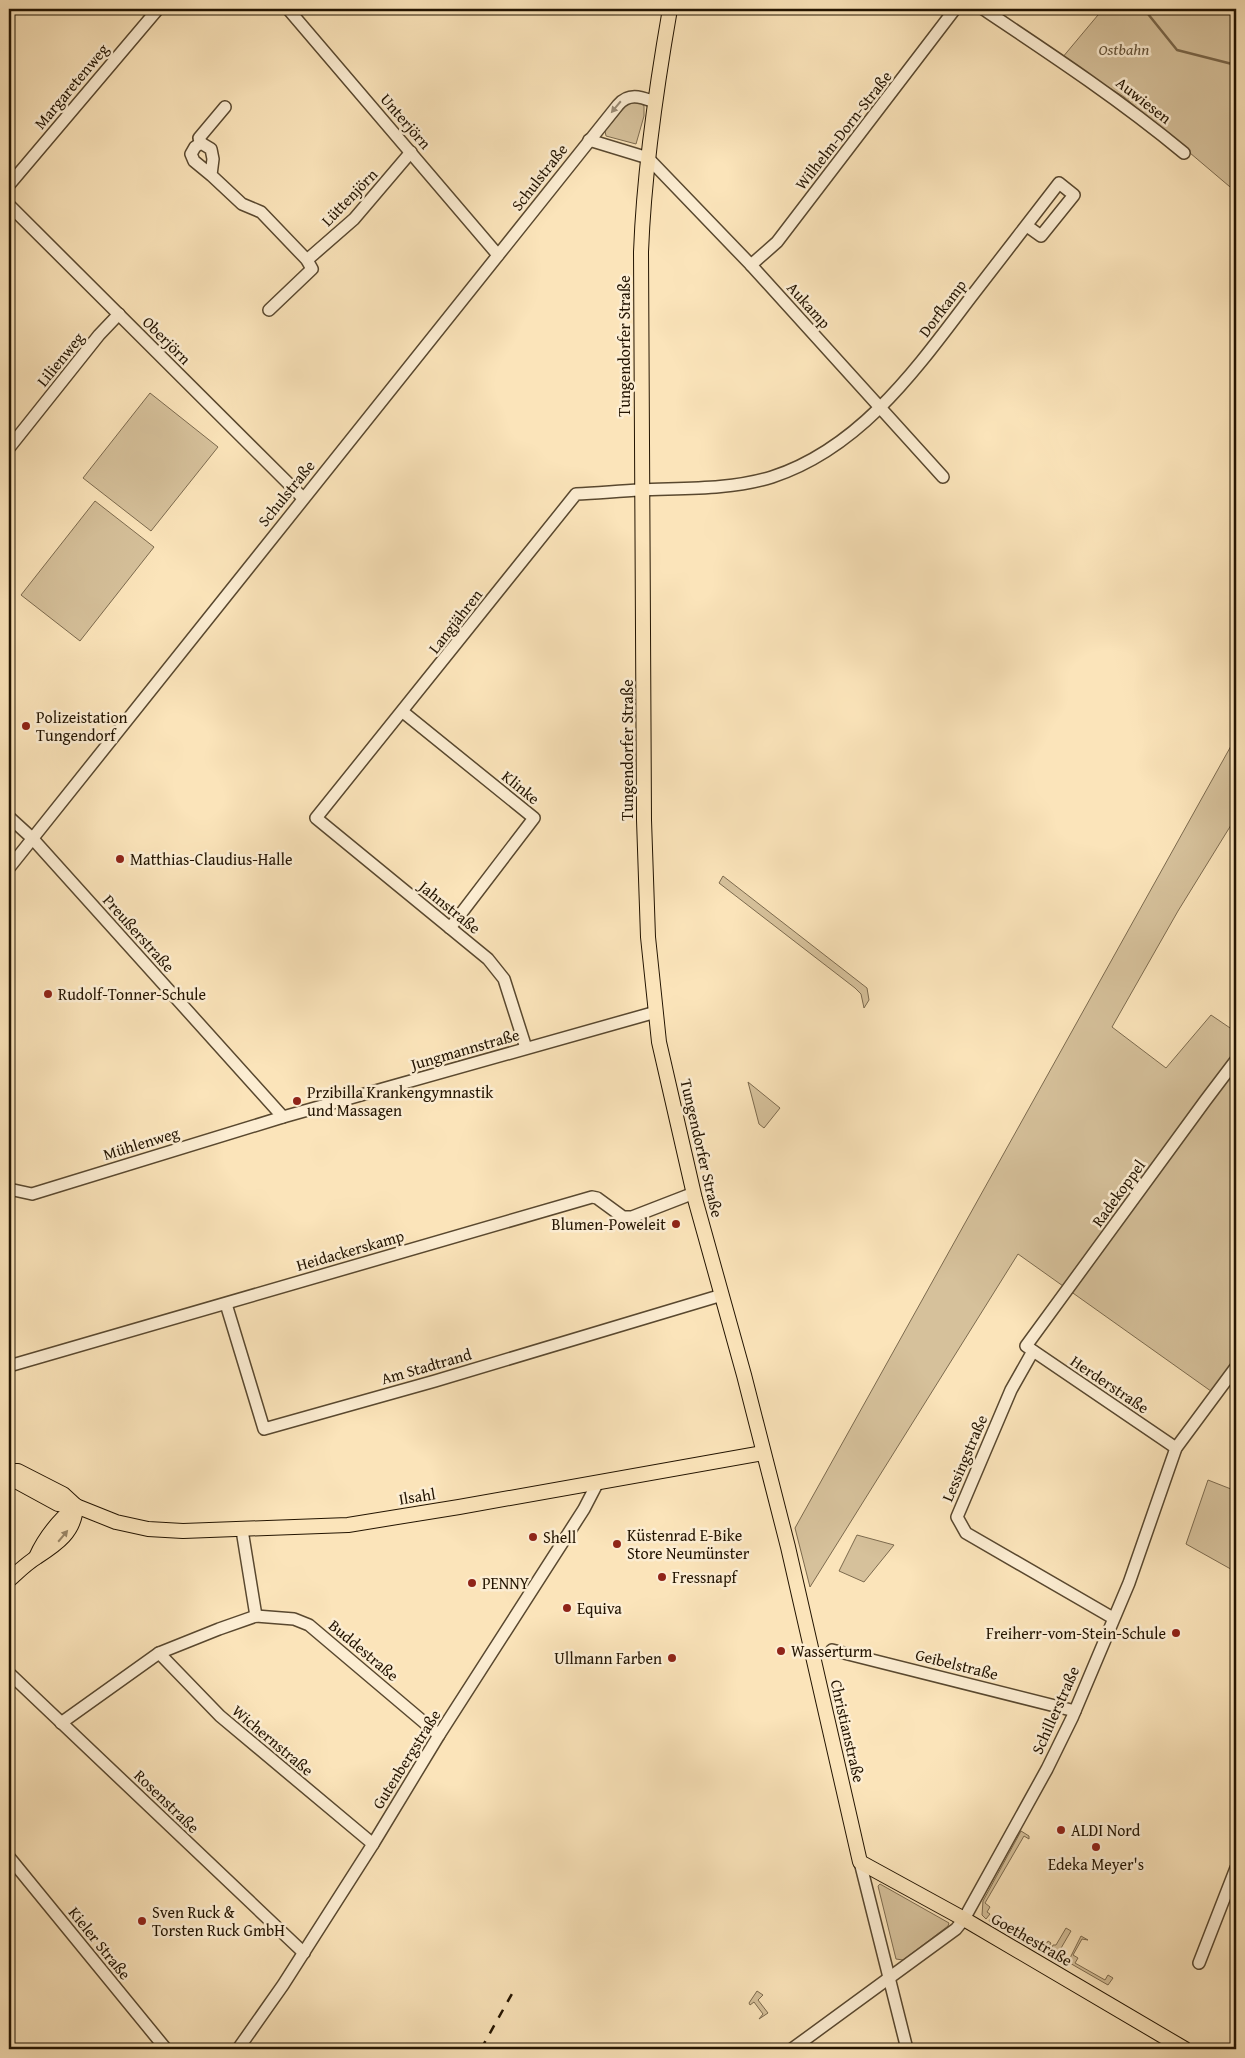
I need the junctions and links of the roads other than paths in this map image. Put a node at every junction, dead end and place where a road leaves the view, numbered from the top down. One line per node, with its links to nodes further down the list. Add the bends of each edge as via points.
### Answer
1 (158, 9): 14 (street, Margaretenweg)
2 (288, 9): 10 (street, Unterjörn)
3 (670, 9): 6 (main road, Tungendorfer Straße)
4 (955, 9): 19 (street, Wilhelm-Dorn-Straße, via 777,242)
5 (982, 9): 11 (street, Auwiesen, via 1095,83)
6 (655, 102): 8 (street, Schulstraße, one-way to 8, via 632,96 622,100); 12 (main road, Tungendorfer Straße)
7 (225, 107): 9 (street, via 199,138)
8 (589, 140): 12 (street); 17 (street, Schulstraße)
9 (201, 143): 13 (street, via 211,148); 13 (street, via 191,154 194,161)
10 (412, 152): 17 (street, Unterjörn); 18 (street, Lüttenjörn, via 354,219)
11 (1184, 153)
12 (648, 158): 19 (street, Aukamp); 25 (main road, Tungendorfer Straße, via 641,252)
13 (212, 175): 18 (street, via 242,204 261,212)
14 (9, 185)
15 (10, 210): 21 (street, Oberjörn)
16 (1027, 226): 16 (street, Dorfkamp, via 1041,236 1074,195 1059,183); 22 (street, Dorfkamp, via 928,354)
17 (498, 255): 26 (street, Schulstraße)
18 (307, 260): 20 (street, via 312,269)
19 (751, 265): 22 (street, Aukamp)
20 (269, 310)
21 (119, 314): 23 (street, Lilienweg); 26 (street, Oberjörn)
22 (880, 408): 24 (street, Aukamp); 25 (street, Dorfkamp, via 843,441 772,477 734,486)
23 (9, 448)
24 (943, 477)
25 (642, 490): 27 (street, Langjähren, via 576,494); 33 (main road, Tungendorfer Straße, via 645,839 648,937)
26 (303, 498): 30 (street, Schulstraße)
27 (403, 712): 29 (street, Langjähren); 32 (street, Klinke, via 534,818)
28 (9, 817): 30 (street, Preußerstraße)
29 (316, 818): 32 (street, Jahnstraße)
30 (32, 838): 31 (street, Schulstraße); 36 (street, Preußerstraße)
31 (9, 868)
32 (450, 928): 34 (street, Jahnstraße, via 488,959 504,979)
33 (656, 1012): 34 (street, Jungmannstraße); 38 (main road, Tungendorfer Straße, via 659,1042)
34 (526, 1048): 36 (street, Jungmannstraße)
35 (1236, 1060): 42 (street, Radekoppel)
36 (283, 1117): 37 (street, Mühlenweg, via 32,1194)
37 (9, 1189)
38 (694, 1193): 39 (main road, Tungendorfer Straße); 40 (street, Heidackerskamp, via 632,1217 623,1217 592,1197)
39 (722, 1295): 40 (street, Am Stadtrand, via 264,1429); 41 (main road, Tungendorfer Straße)
40 (226, 1304): 43 (street, Heidackerskamp)
41 (733, 1333): 46 (main road, Christianstraße)
42 (1030, 1349): 45 (street, Herderstraße); 57 (street, Lessingstraße, via 957,1517 966,1533)
43 (9, 1366)
44 (1236, 1367): 45 (street, Schillerstraße)
45 (1176, 1448): 57 (street, Schillerstraße, via 1129,1583)
46 (763, 1453): 49 (main road, Ilsahl); 66 (main road, Christianstraße, via 790,1556)
47 (9, 1471): 51 (main road, via 18,1471 63,1494)
48 (9, 1475): 50 (main road)
49 (598, 1482): 53 (main road, Ilsahl, via 348,1524); 63 (street, Gutenbergstraße, via 560,1548)
50 (44, 1496): 51 (main road, via 58,1504); 52 (main road)
51 (76, 1506): 52 (main road); 53 (main road, Ilsahl, via 116,1522 148,1529); 54 (main road, one-way to 51, via 50,1550 68,1531 75,1518)
52 (57, 1525): 54 (main road)
53 (242, 1530): 56 (street)
54 (36, 1557): 55 (main road)
55 (9, 1580)
56 (256, 1616): 59 (street, Buddestraße); 63 (street, Buddestraße, via 294,1619 309,1625)
57 (1113, 1618): 61 (street, Schillerstraße)
58 (832, 1650): 61 (street, Geibelstraße)
59 (159, 1653): 62 (street, Buddestraße); 64 (street, Wichernstraße, via 220,1716)
60 (9, 1673): 62 (street, Rosenstraße)
61 (1074, 1711): 68 (street, Schillerstraße, via 1047,1769)
62 (62, 1723): 69 (street, Rosenstraße)
63 (439, 1735): 64 (street, Gutenbergstraße)
64 (373, 1844): 69 (street, Gutenbergstraße)
65 (9, 1857): 73 (street, Kieler Straße)
66 (860, 1862): 68 (main road, Goethestraße); 71 (street, Christianstraße)
67 (1236, 1868): 70 (street)
68 (964, 1919): 71 (street, Schillerstraße, via 956,1929); 72 (main road, Goethestraße)
69 (304, 1953): 74 (street, Gutenbergstraße)
70 (1199, 1963)
71 (889, 1977): 75 (street, Schillerstraße); 76 (street, Christianstraße)
72 (1179, 2047)
73 (166, 2049)
74 (238, 2049)
75 (792, 2049)
76 (907, 2049)

